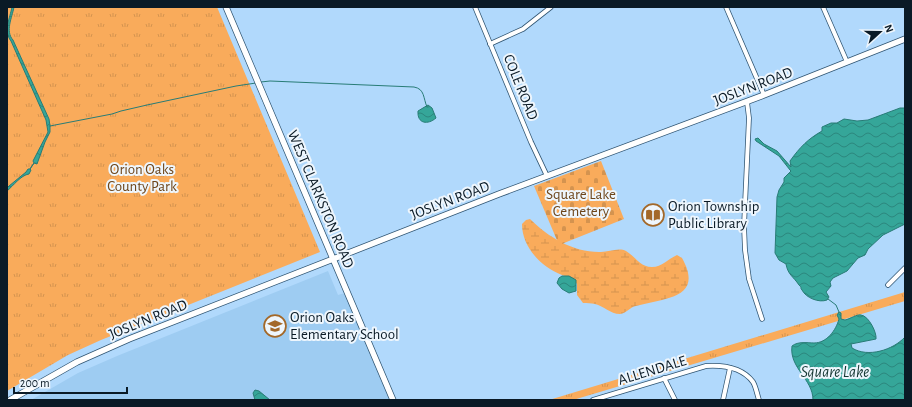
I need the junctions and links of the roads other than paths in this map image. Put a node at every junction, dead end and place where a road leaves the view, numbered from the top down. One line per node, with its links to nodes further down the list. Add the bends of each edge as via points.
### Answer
1 (226, 7): 12 (street, WEST CLARKSTON ROAD)
2 (475, 7): 7 (street, COLE ROAD)
3 (551, 7): 7 (street, via 523,29)
4 (726, 7): 9 (street)
5 (823, 7): 8 (street)
6 (905, 39): 8 (street, JOSLYN ROAD)
7 (490, 44): 11 (street, COLE ROAD)
8 (847, 62): 9 (street, JOSLYN ROAD)
9 (764, 95): 10 (street, JOSLYN ROAD)
10 (747, 102): 11 (street, JOSLYN ROAD); 15 (street, via 749,118 744,211 745,250 749,279)
11 (547, 176): 12 (street, JOSLYN ROAD)
12 (333, 259): 18 (street, JOSLYN ROAD, via 99,352); 19 (street, WEST CLARKSTON ROAD)
13 (905, 268): 14 (street)
14 (888, 285)
15 (762, 319)
16 (730, 368): 17 (street, ALLENDALE, via 706,366); 22 (street); 23 (street, via 743,373 753,382)
17 (664, 378): 20 (street, ALLENDALE); 21 (street)
18 (10, 400)
19 (393, 400)
20 (593, 400)
21 (675, 400)
22 (723, 400)
23 (759, 400)

